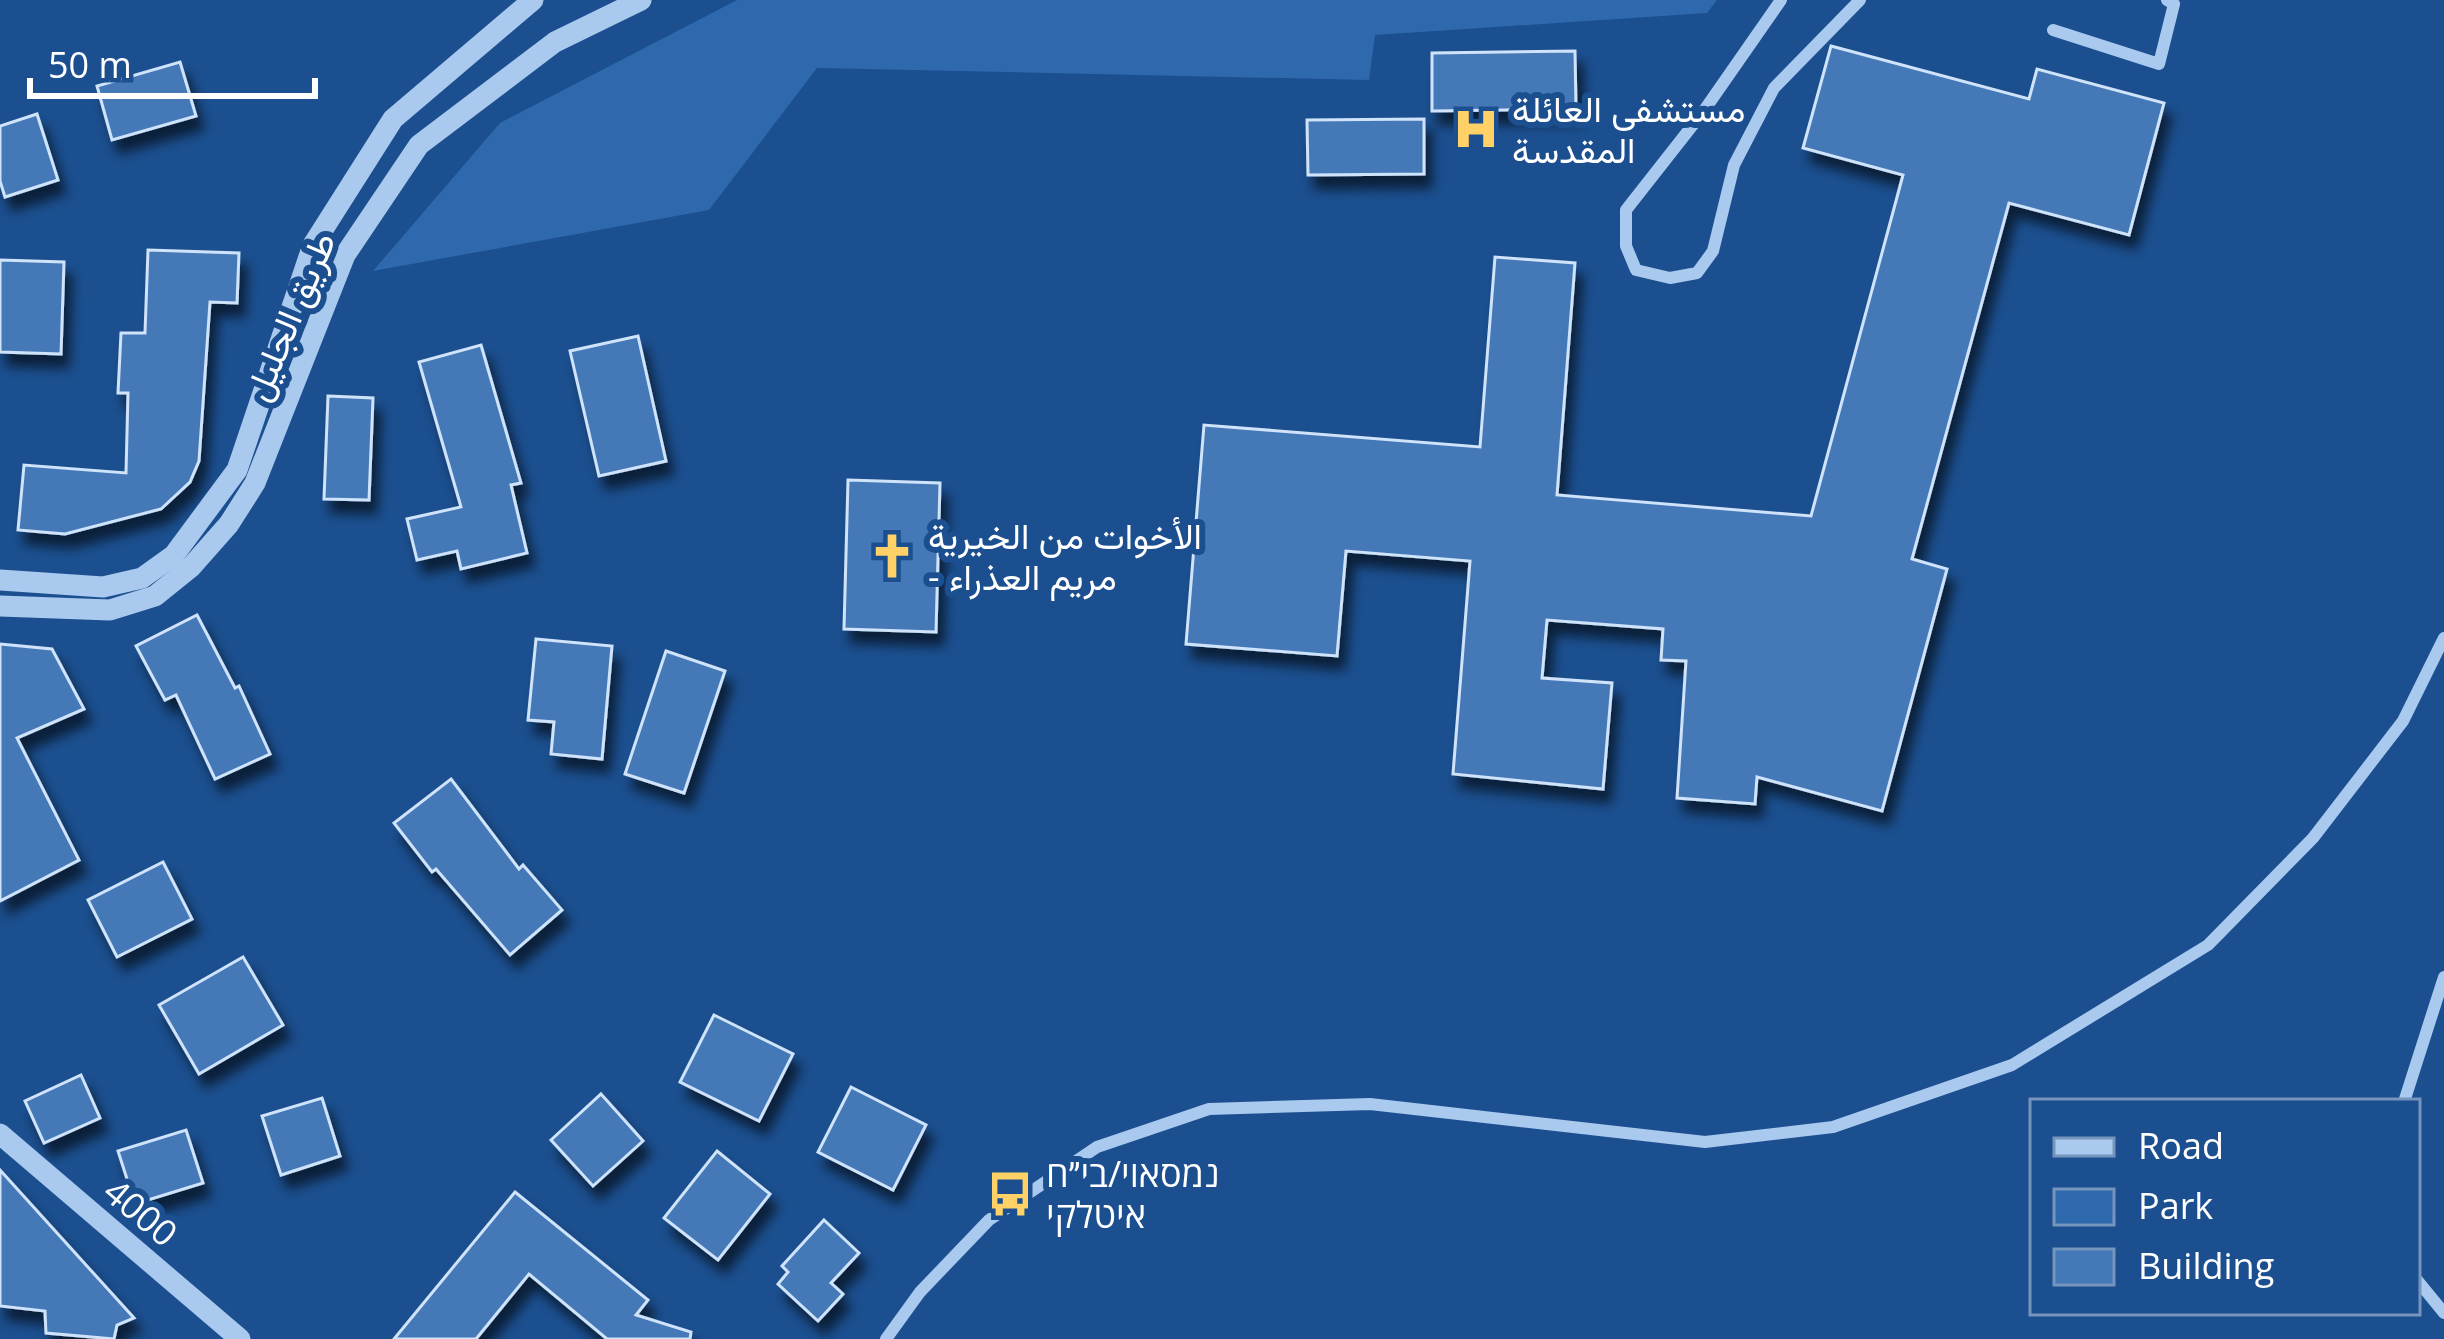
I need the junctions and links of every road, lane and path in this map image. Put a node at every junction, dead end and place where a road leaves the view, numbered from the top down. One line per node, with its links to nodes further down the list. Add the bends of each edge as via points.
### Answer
1 (532, 0): 7 (street, طريق الجليل, via 393,119 313,245 237,470 174,555 142,578 103,587)
2 (641, 0): 8 (street, طريق الجليل, via 555,42 419,145 345,255 256,483 191,567 155,596 110,610)
3 (1781, 0): 4 (street, via 1626,210 1626,246 1636,269 1670,278 1697,273 1713,251 1734,165 1774,88)
4 (1860, 0)
5 (2167, 0): 6 (street, via 2174,4 2158,64)
6 (2053, 30)
7 (0, 580)
8 (0, 606)
9 (2444, 638): 16 (street, via 2404,721 2313,838 2208,945 2012,1065 1833,1127 1705,1142 1370,1104 1209,1109 1097,1147 988,1220)
10 (2444, 977): 11 (street)
11 (2405, 1099)
12 (0, 1135): 15 (street, 4000)
13 (2420, 1284): 14 (street)
14 (2444, 1313)
15 (240, 1339)
16 (886, 1339)

